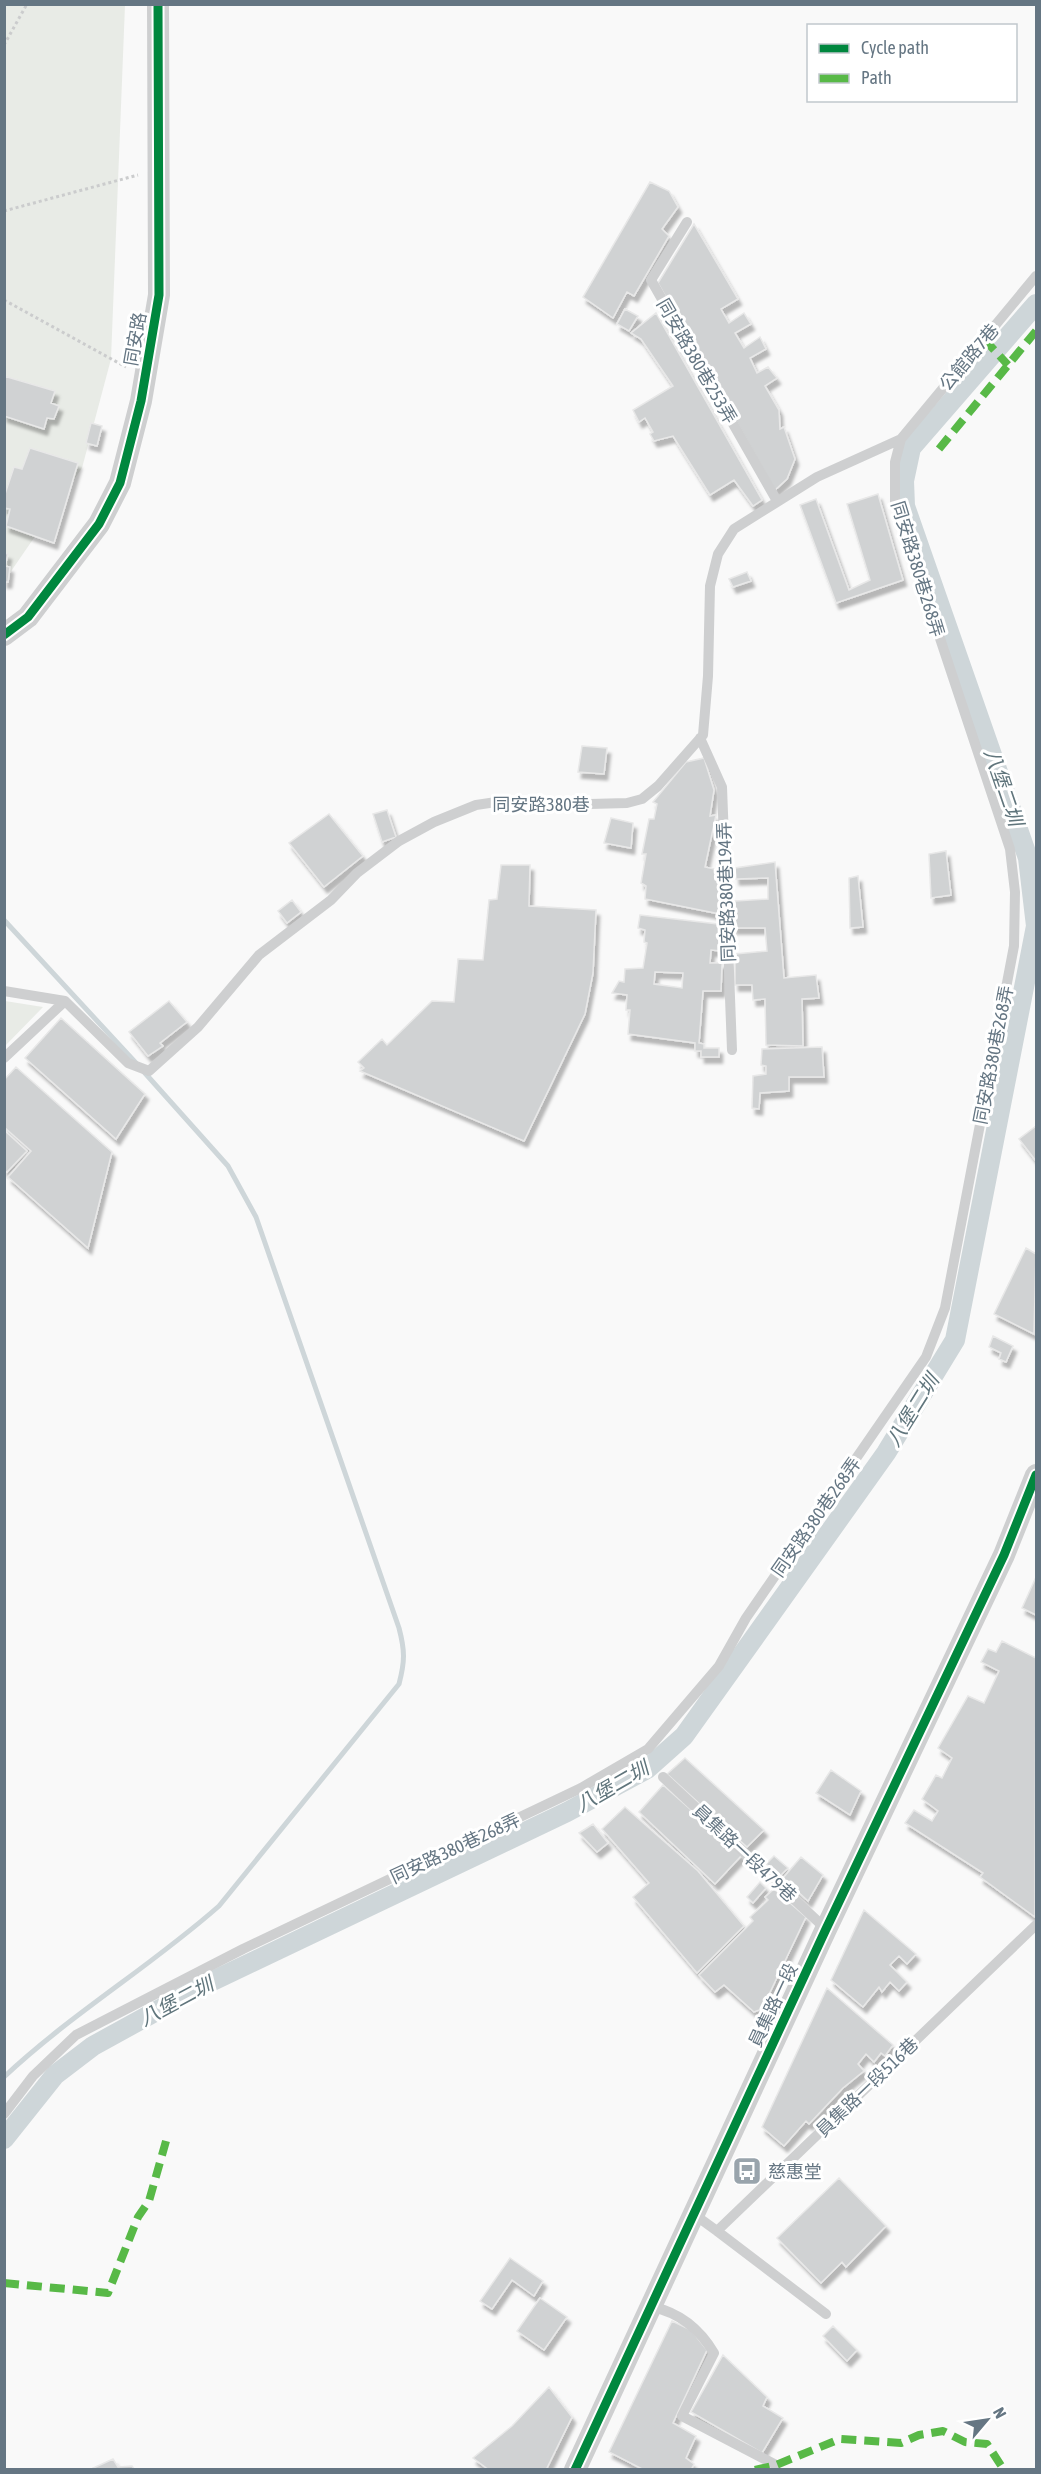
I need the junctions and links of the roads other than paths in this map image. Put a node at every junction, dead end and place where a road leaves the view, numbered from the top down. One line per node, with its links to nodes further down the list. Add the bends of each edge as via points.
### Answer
1 (158, 4): 6 (street, 同安路, via 159,295 145,378 120,483 99,524 28,617)
2 (687, 222): 5 (lane, 同安路380巷253弄, via 651,280)
3 (1036, 276): 4 (lane, 公館路7巷)
4 (901, 439): 5 (lane, via 817,477); 18 (lane, 同安路380巷268弄, via 895,462 895,503 1010,849 1015,892 1010,969 945,1308 926,1357 746,1618 719,1666 648,1749 581,1788 243,1949 76,2035 33,2076)
5 (777, 501): 7 (lane, via 734,530 718,554 710,586 708,676)
6 (4, 635)
7 (700, 738): 9 (lane, 同安路380巷, via 642,799 590,804 510,801 476,806 399,840 259,956 198,1027 149,1071 128,1063); 10 (lane, 同安路380巷194弄, via 722,787)
8 (4, 991): 9 (lane)
9 (65, 1001): 11 (lane)
10 (732, 1050)
11 (4, 1058)
12 (1036, 1475): 14 (street, 員集路一段)
13 (1036, 1501): 14 (street, 員集路一段)
14 (1004, 1556): 17 (street, 員集路一段)
15 (663, 1777): 17 (lane, 員集路一段479巷)
16 (1036, 1925): 20 (lane, 員集路一段516巷)
17 (826, 1929): 19 (street, 員集路一段)
18 (4, 2114)
19 (694, 2215): 20 (lane); 21 (street, 員集路一段)
20 (717, 2231): 22 (lane)
21 (652, 2307): 23 (lane, via 674,2312 704,2336 714,2353 682,2416); 24 (street, 員集路一段)
22 (826, 2314)
23 (776, 2465)
24 (575, 2469)

